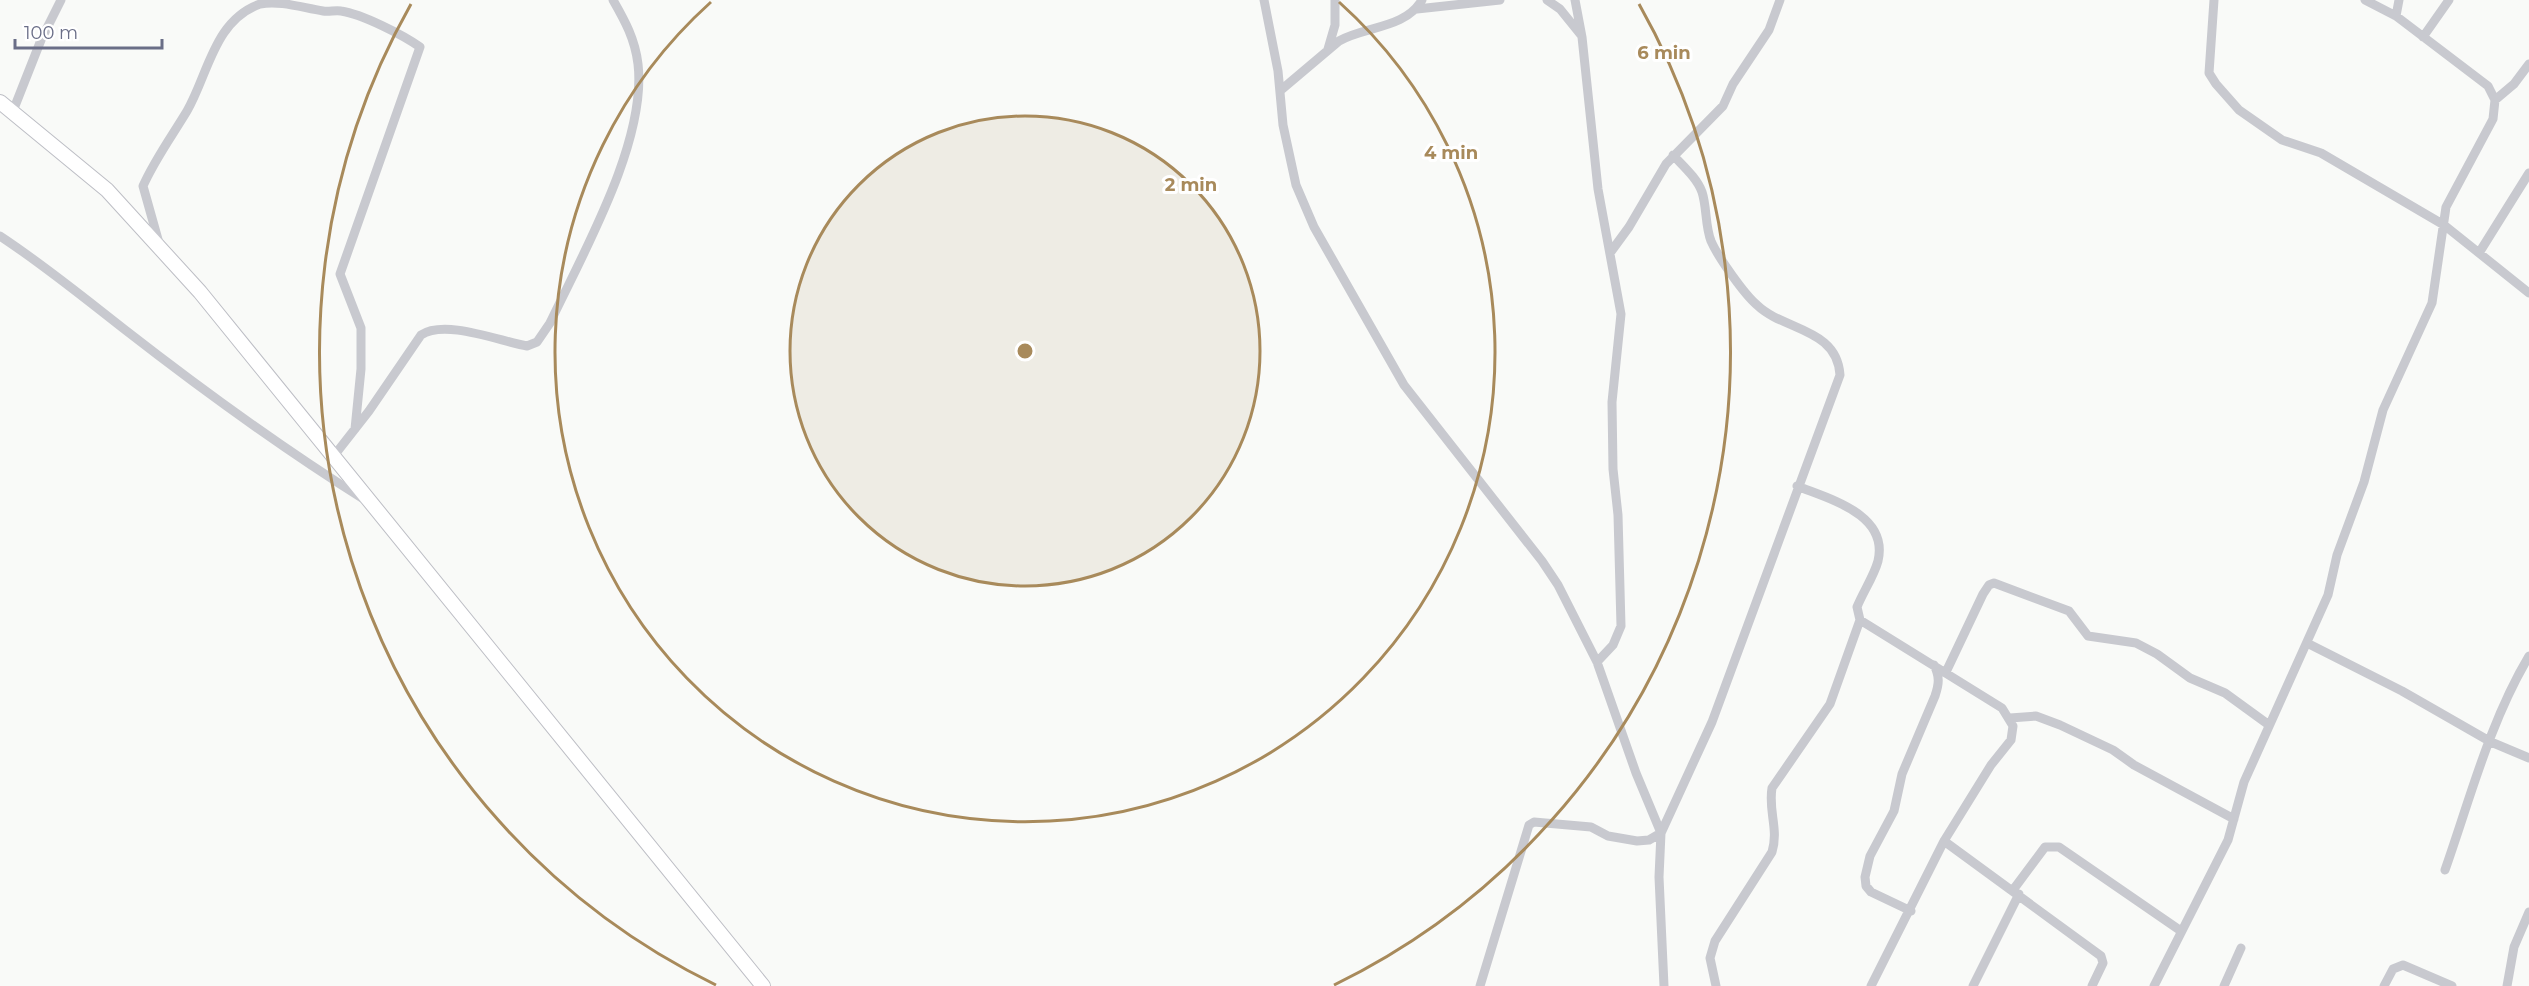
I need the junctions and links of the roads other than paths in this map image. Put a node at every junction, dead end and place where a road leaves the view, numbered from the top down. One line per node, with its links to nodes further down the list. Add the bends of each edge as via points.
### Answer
1 (61, 0): 23 (street)
2 (613, 0): 32 (street, via 628,24 637,56 639,88 635,116 612,189 550,323 537,342 527,346 452,329 430,329 421,335)
3 (1264, 0): 20 (street)
4 (1335, 0): 18 (street, via 1335,25)
5 (1422, 0): 14 (street)
6 (1500, 0): 14 (street)
7 (1547, 0): 16 (street, via 1560,9)
8 (1575, 0): 16 (street)
9 (1780, 0): 24 (street, via 1768,30 1723,106)
10 (2214, 0): 26 (street, via 2209,73 2239,110 2282,140 2321,153)
11 (2365, 0): 15 (street)
12 (2399, 0): 15 (street)
13 (2449, 0): 17 (street)
14 (1417, 9): 18 (street, via 1384,26 1350,35)
15 (2396, 16): 17 (street)
16 (1582, 37): 29 (street, via 1598,189)
17 (2423, 37): 21 (street, via 2488,86)
18 (1328, 49): 20 (street)
19 (2529, 64): 21 (street)
20 (1281, 90): 39 (street, via 1283,126 1296,185 1314,227 1404,385 1547,569 1580,624)
21 (2495, 100): 26 (street, via 2493,119 2446,207)
22 (0, 102): 23 (main road)
23 (13, 111): 28 (main road, via 90,175)
24 (1673, 155): 29 (street); 34 (street, via 1702,192 1711,240 1756,305 1778,320 1817,337 1839,360 1840,375)
25 (2529, 173): 30 (street)
26 (2444, 225): 30 (street); 37 (street, via 2432,303 2383,410 2328,595)
27 (0, 236): 35 (street, via 258,427)
28 (159, 245): 32 (street, via 143,186 161,149 188,110 211,54 236,19 260,4 278,2 341,11 405,36 420,47 340,273 361,328); 33 (main road)
29 (1610, 253): 39 (street, via 1621,314 1612,402 1621,626 1613,645)
30 (2479, 253): 31 (street)
31 (2529, 292)
32 (354, 429): 33 (street)
33 (333, 457): 35 (main road)
34 (1797, 486): 36 (street, via 1853,509 1874,532 1878,560 1857,607); 47 (street, via 1712,722)
35 (373, 506): 55 (main road)
36 (1860, 620): 40 (street); 58 (street, via 1830,705 1772,788 1770,801 1776,838 1772,852 1715,941 1710,958)
37 (2307, 643): 43 (street); 44 (street)
38 (2529, 656): 44 (street)
39 (1597, 662): 47 (street)
40 (1934, 665): 41 (street); 51 (street, via 1938,674 1935,696 1902,774 1894,811 1870,856 1865,877 1870,892)
41 (1946, 672): 42 (street, via 2002,708); 43 (street, via 1983,594 1995,583 2069,610 2088,636 2136,643 2190,678 2224,693)
42 (2010, 718): 46 (street, via 2036,716 2060,725 2113,750); 48 (street, via 2011,740)
43 (2269, 725): 46 (street, via 2244,782)
44 (2491, 742): 45 (street); 49 (street)
45 (2529, 758)
46 (2234, 819): 53 (street, via 2228,840)
47 (1662, 833): 56 (street, via 1637,841 1608,836 1591,827 1534,822 1529,825); 57 (street, via 1659,877)
48 (1944, 841): 50 (street); 51 (street)
49 (2445, 870)
50 (2016, 892): 53 (street, via 2045,847 2059,847); 60 (street); 61 (street, via 2101,956 2103,963)
51 (1911, 911): 59 (street)
52 (2529, 912): 66 (street, via 2514,947)
53 (2181, 931): 62 (street)
54 (2241, 948): 63 (street)
55 (763, 986)
56 (1480, 986)
57 (1664, 986)
58 (1716, 986)
59 (1871, 986)
60 (1973, 986)
61 (2092, 986)
62 (2154, 986)
63 (2224, 986)
64 (2384, 986): 65 (street, via 2393,969 2403,965)
65 (2452, 986)
66 (2507, 986)

